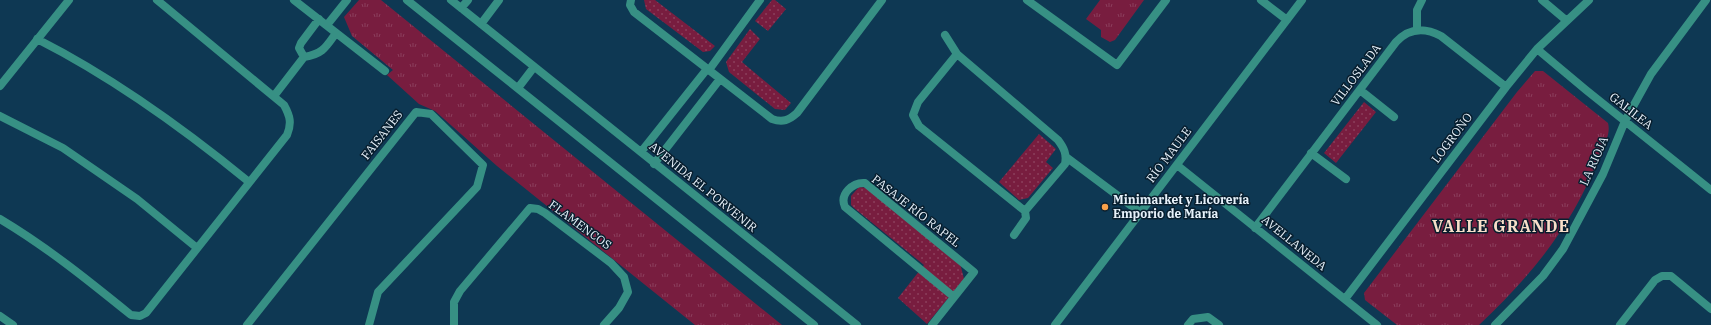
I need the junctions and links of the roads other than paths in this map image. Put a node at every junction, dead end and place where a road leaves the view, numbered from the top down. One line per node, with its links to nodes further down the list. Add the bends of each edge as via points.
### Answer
1 (69, 0): 29 (street)
2 (157, 0): 41 (street)
3 (294, 0): 21 (street)
4 (347, 0): 25 (street)
5 (407, 0): 39 (street)
6 (451, 0): 20 (street, AVENIDA EL PORVENIR)
7 (468, 0): 20 (street)
8 (499, 0): 24 (street)
9 (631, 0): 34 (street, via 630,5 634,12)
10 (760, 0): 34 (street)
11 (882, 0): 36 (street, via 790,119 772,119)
12 (1027, 0): 13 (street, via 1117,65)
13 (1166, 0)
14 (1261, 0): 22 (street)
15 (1422, 0): 26 (street, via 1417,10)
16 (1542, 0): 23 (street)
17 (1589, 0): 23 (street, LOGROÑO)
18 (1706, 0): 44 (street, LA RIOJA, via 1651,74)
19 (1299, 1): 22 (street, RÍO MAULE)
20 (461, 8): 24 (street, AVENIDA EL PORVENIR)
21 (319, 19): 25 (street); 32 (street, via 299,48)
22 (1287, 20): 49 (street, RÍO MAULE)
23 (1568, 21): 30 (street, LOGROÑO)
24 (481, 24): 33 (street, AVENIDA EL PORVENIR)
25 (327, 25): 27 (street)
26 (1416, 30): 38 (street, via 1431,31 1441,36); 40 (street, VILLOSLADA, via 1396,42)
27 (336, 33): 32 (street, via 322,52); 35 (street)
28 (945, 35): 31 (street)
29 (38, 39): 37 (street); 51 (street, via 84,64 166,117)
30 (1537, 49): 38 (street, LOGROÑO); 44 (street, GALILEA)
31 (957, 54): 47 (street, via 1058,140); 53 (street, via 918,102 912,115 914,120)
32 (304, 57): 41 (street)
33 (534, 67): 39 (street); 45 (street, AVENIDA EL PORVENIR)
34 (708, 69): 36 (street); 45 (street)
35 (385, 71)
36 (720, 79): 48 (street)
37 (0, 86)
38 (1506, 87): 60 (street, LOGROÑO)
39 (518, 88): 69 (street)
40 (1360, 90): 43 (street); 46 (street, VILLOSLADA)
41 (274, 96): 51 (street, via 284,105 290,115 291,124 287,135)
42 (0, 116): 58 (street, via 63,148 137,200)
43 (1394, 117)
44 (1625, 121): 52 (street, GALILEA); 75 (street, LA RIOJA, via 1603,174 1563,249 1543,276)
45 (641, 152): 48 (street, AVENIDA EL PORVENIR)
46 (1311, 153): 50 (street); 56 (street, VILLOSLADA)
47 (1066, 157): 53 (street, via 1062,168); 54 (street)
48 (654, 164): 70 (street, AVENIDA EL PORVENIR)
49 (1177, 165): 54 (street, RÍO MAULE); 56 (street, AVELLANEDA)
50 (1346, 179)
51 (250, 182): 58 (street)
52 (1711, 190)
53 (1025, 211): 57 (street, via 1026,218)
54 (1141, 213): 72 (street, RÍO MAULE)
55 (0, 219): 58 (street, via 87,279 131,315 140,316 146,313)
56 (1255, 228): 60 (street, AVELLANEDA)
57 (1014, 234)
58 (197, 248)
59 (954, 297): 59 (street, PASAJE RÍO RAPEL, via 974,272 865,183 853,186 844,196 845,207); 71 (street)
60 (1345, 299): 74 (street, AVELLANEDA)
61 (1711, 309): 76 (street, via 1671,276 1662,276 1655,280)
62 (0, 316): 64 (street)
63 (1191, 322): 73 (street, via 1208,317)
64 (13, 325)
65 (247, 325): 66 (street, FAISANES, via 416,112 431,114 483,165 477,187 378,292)
66 (369, 325)
67 (454, 325): 68 (street, FLAMENCOS, via 454,302 460,291 530,208 545,213 611,263 624,277 628,292 619,308)
68 (604, 325)
69 (814, 325)
70 (857, 325)
71 (932, 325)
72 (1055, 325)
73 (1219, 325)
74 (1377, 325)
75 (1495, 325)
76 (1620, 325)

